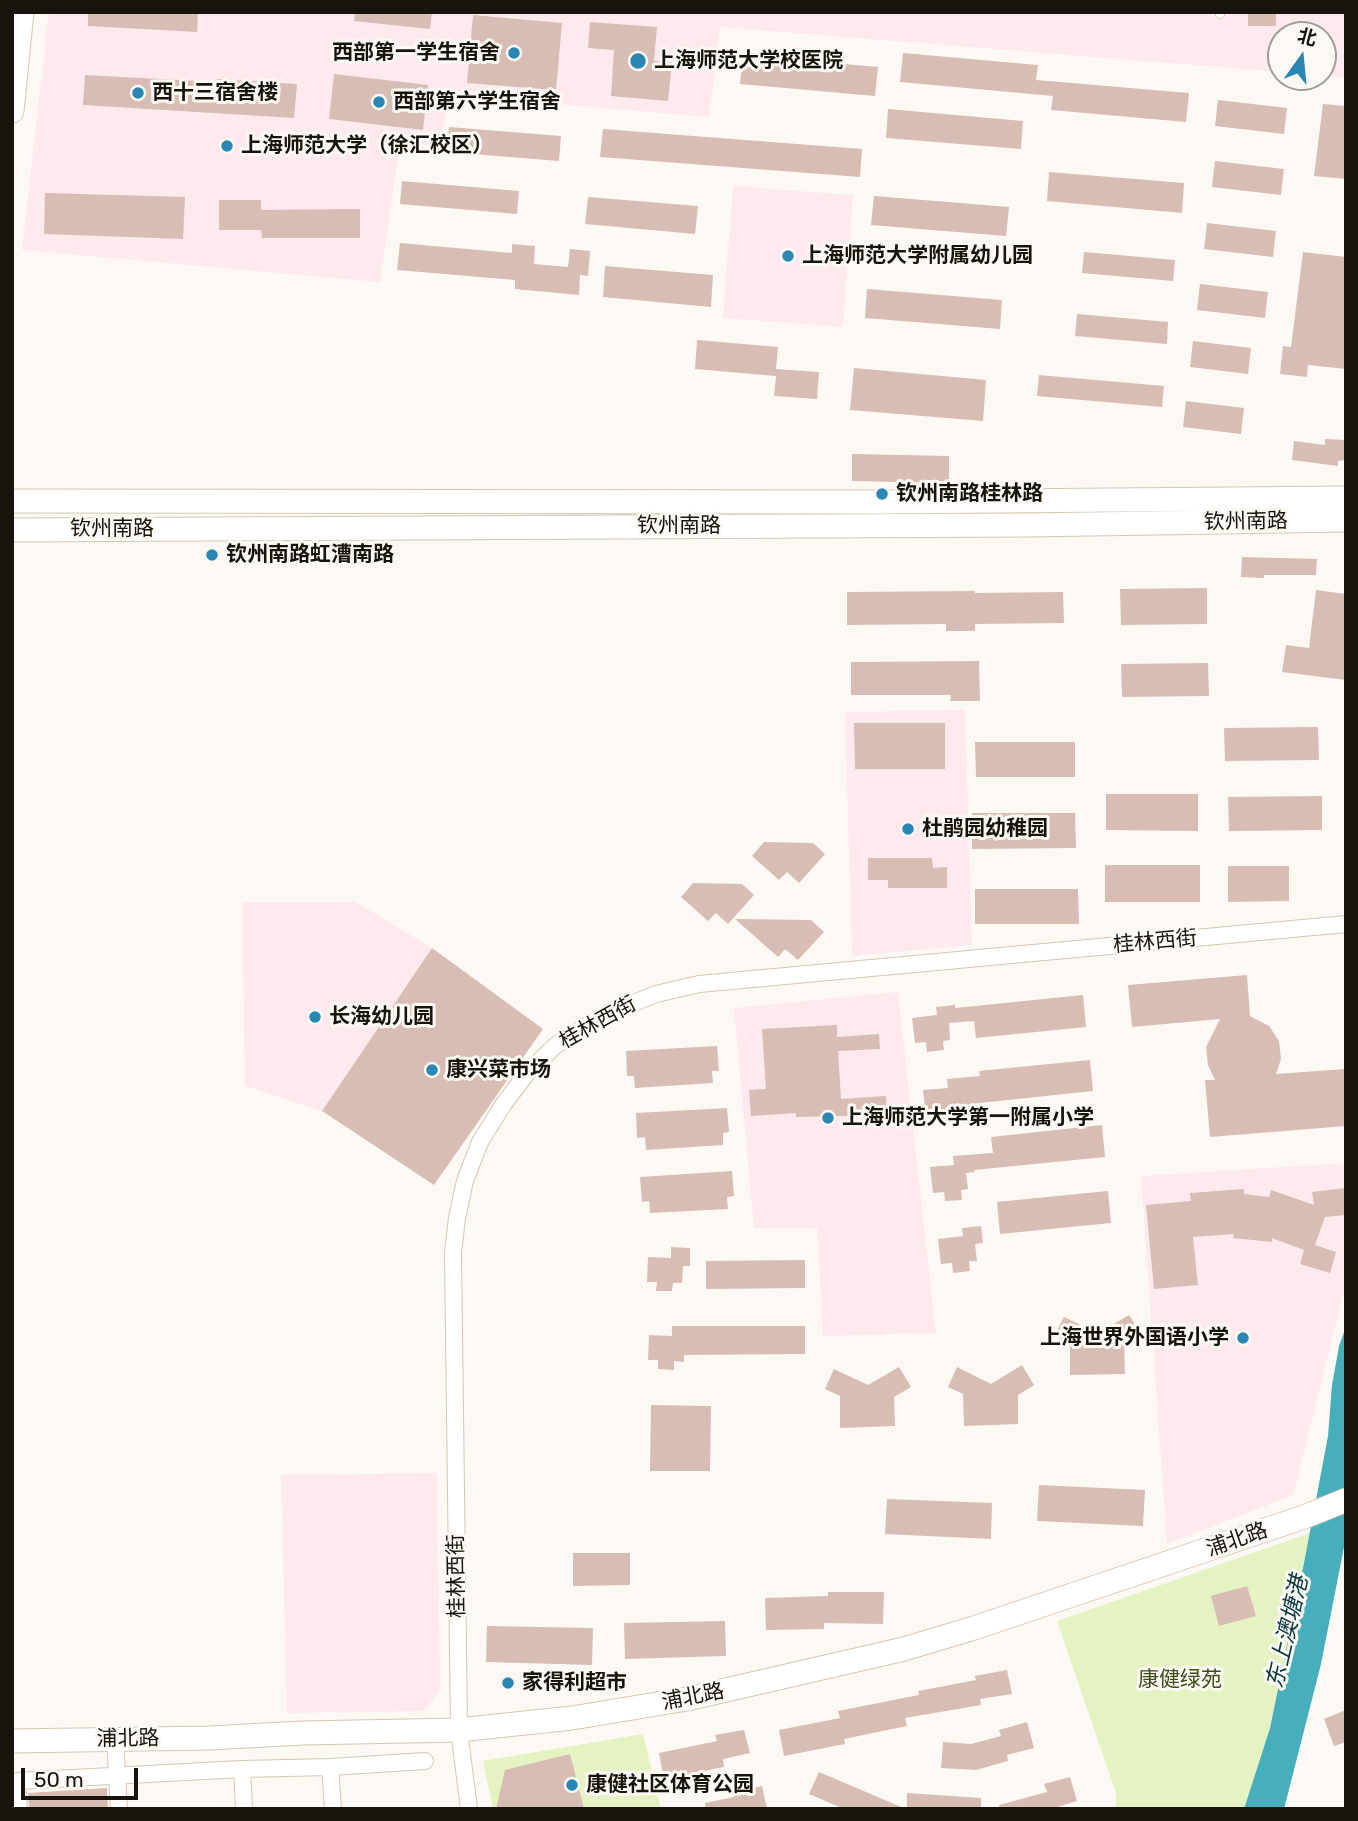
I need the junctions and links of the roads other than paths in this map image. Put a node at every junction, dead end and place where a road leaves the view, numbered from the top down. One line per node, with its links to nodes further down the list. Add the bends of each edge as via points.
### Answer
1 (22, 12): 2 (street)
2 (12, 111)
3 (1346, 498): 4 (street, 钦州南路)
4 (12, 501)
5 (1346, 520): 6 (street, 钦州南路)
6 (12, 530)
7 (1346, 924): 9 (street, 桂林西街, via 699,984 621,1008 555,1046 527,1073 480,1142 457,1218 453,1253)
8 (1346, 1500): 9 (street, 浦北路, via 1041,1607 904,1648 687,1699)
9 (459, 1730): 10 (street, 浦北路); 20 (street, 桂林西街)
10 (115, 1739): 11 (street, 浦北路); 15 (street)
11 (12, 1741)
12 (425, 1761): 13 (street)
13 (330, 1767): 14 (street); 19 (street)
14 (242, 1769): 15 (street); 18 (street)
15 (117, 1775): 16 (street, via 17,1781); 17 (street)
16 (19, 1809)
17 (119, 1809)
18 (244, 1809)
19 (333, 1809)
20 (469, 1809)

